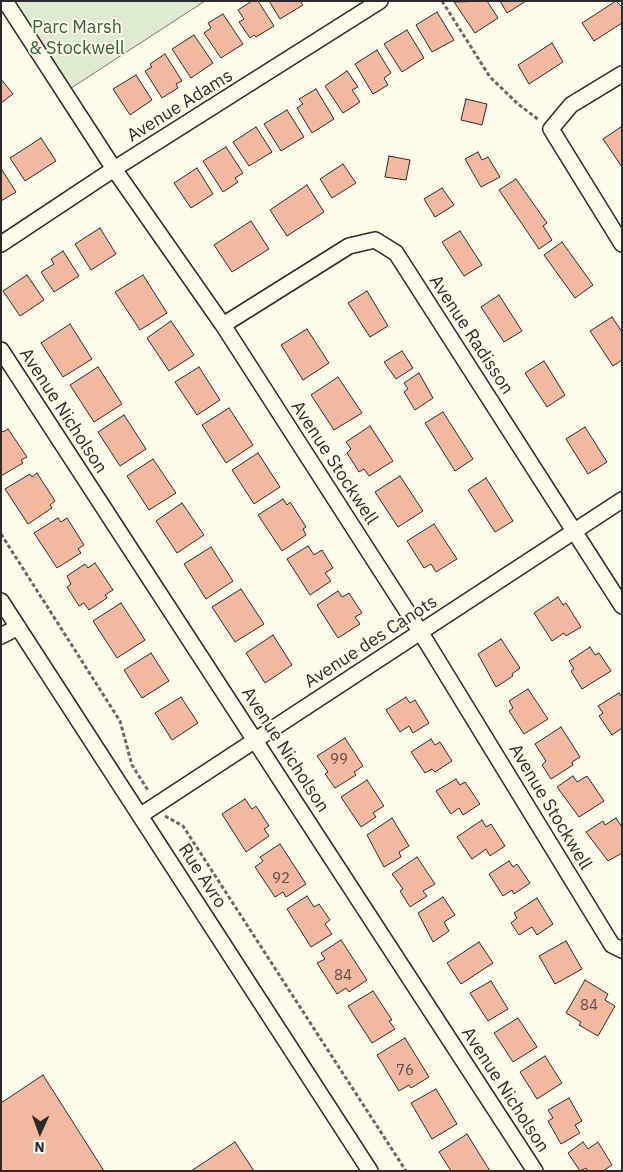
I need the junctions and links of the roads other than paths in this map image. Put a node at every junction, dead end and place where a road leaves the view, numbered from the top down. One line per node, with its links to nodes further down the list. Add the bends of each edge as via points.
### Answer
1 (380, 1): 4 (street, Avenue Adams)
2 (5, 7): 4 (street, Avenue Stockwell)
3 (622, 74): 6 (street, via 571,105 552,129)
4 (114, 169): 5 (street, Avenue Adams); 7 (street, Avenue Stockwell)
5 (1, 244)
6 (622, 244)
7 (223, 325): 10 (street, Avenue Radisson, via 349,246 375,240 396,253); 14 (street, Avenue Stockwell)
8 (1, 350): 16 (street, Avenue Nicholson)
9 (622, 500): 10 (street, Avenue des Canots)
10 (573, 530): 12 (street, Avenue Radisson); 14 (street, Avenue des Canots)
11 (1, 601): 13 (street, Rue Avro)
12 (622, 606)
13 (18, 627): 15 (street); 17 (street, Rue Avro)
14 (421, 632): 16 (street, Avenue des Canots); 18 (street, Avenue Stockwell, via 612,945)
15 (1, 636)
16 (256, 739): 17 (street, Avenue des Canots); 20 (street, Avenue Nicholson)
17 (140, 815): 19 (street, Rue Avro)
18 (622, 950)
19 (370, 1171)
20 (535, 1171)

